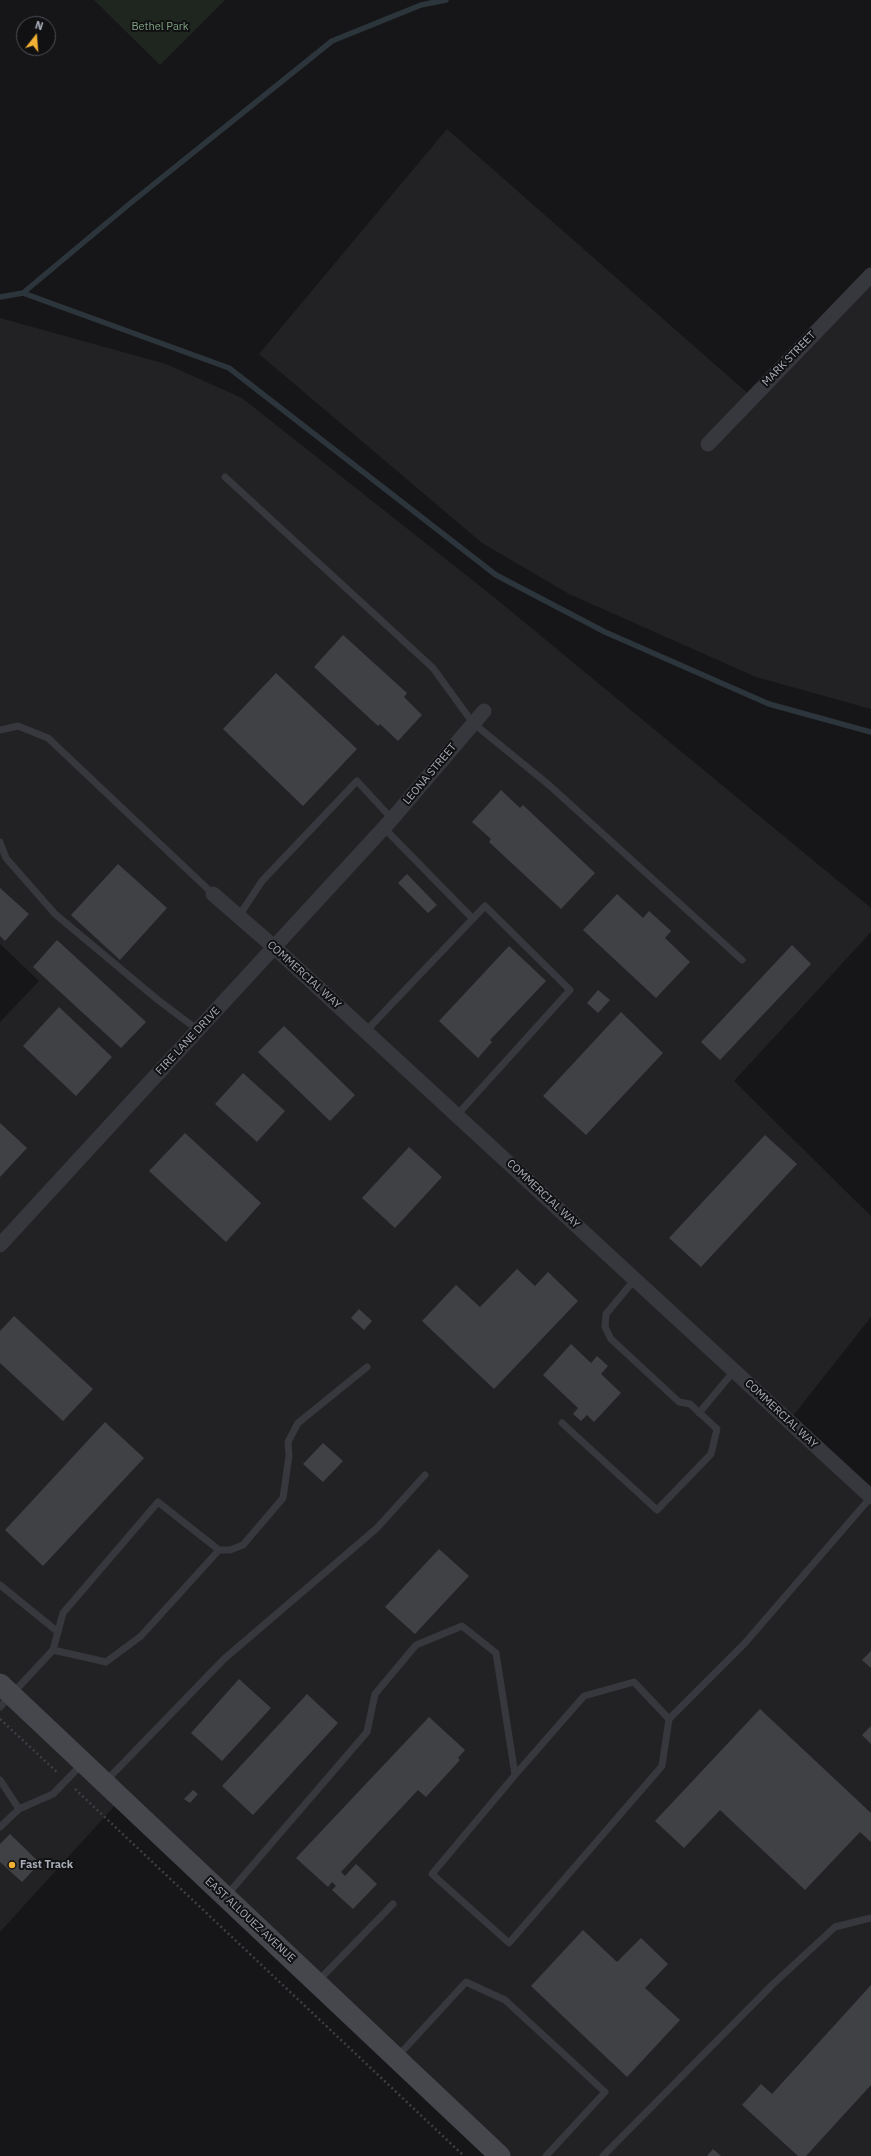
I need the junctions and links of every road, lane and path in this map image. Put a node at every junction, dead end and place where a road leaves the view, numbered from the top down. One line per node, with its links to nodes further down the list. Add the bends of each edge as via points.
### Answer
1 (871, 275): 2 (street, MARK STREET)
2 (708, 444)
3 (225, 477): 5 (lane, via 433,668)
4 (484, 711): 5 (street, LEONA STREET)
5 (473, 723): 7 (street, LEONA STREET); 13 (lane, via 549,785)
6 (0, 730): 9 (lane, via 18,726 48,738)
7 (384, 828): 10 (lane, via 357,781 262,881); 11 (lane); 12 (street, FIRE LANE DRIVE)
8 (0, 842): 14 (lane, via 6,858 55,914)
9 (213, 894): 10 (street, COMMERCIAL WAY)
10 (238, 916): 12 (street, COMMERCIAL WAY)
11 (473, 920): 15 (lane); 16 (lane, via 485,906 570,990)
12 (274, 947): 14 (street, FIRE LANE DRIVE); 15 (street, COMMERCIAL WAY)
13 (742, 960)
14 (198, 1030): 17 (street, FIRE LANE DRIVE)
15 (366, 1031): 16 (street, COMMERCIAL WAY)
16 (457, 1115): 18 (street, COMMERCIAL WAY)
17 (0, 1245)
18 (635, 1279): 20 (street, COMMERCIAL WAY); 21 (lane, via 606,1314 605,1327 611,1339 679,1402 690,1404)
19 (368, 1367): 25 (lane, via 298,1423 288,1442 289,1456 283,1498 243,1545 230,1550)
20 (734, 1371): 21 (lane); 24 (street, COMMERCIAL WAY)
21 (699, 1413): 22 (lane, via 717,1429 710,1454 657,1510)
22 (562, 1423)
23 (425, 1475): 36 (lane, via 377,1528 224,1659)
24 (871, 1497): 31 (lane, via 745,1643)
25 (219, 1550): 27 (lane, via 158,1502 64,1613); 28 (lane, via 141,1636 106,1662)
26 (0, 1585): 27 (lane)
27 (58, 1632): 28 (lane)
28 (53, 1650): 29 (lane)
29 (4, 1696): 32 (street, EAST ALLOUEZ AVENUE)
30 (0, 1719): 35 (path)
31 (669, 1719): 33 (lane, via 634,1682 584,1696); 33 (lane, via 662,1766 562,1885 509,1943 432,1874)
32 (83, 1763): 35 (lane); 36 (street, EAST ALLOUEZ AVENUE)
33 (515, 1775): 39 (lane, via 496,1653 462,1626 416,1645 374,1694 366,1732)
34 (0, 1780): 37 (lane)
35 (66, 1780): 37 (lane, via 53,1794); 44 (path)
36 (104, 1782): 39 (street, EAST ALLOUEZ AVENUE)
37 (19, 1809): 38 (lane)
38 (0, 1828)
39 (225, 1896): 42 (street, EAST ALLOUEZ AVENUE)
40 (393, 1904): 42 (lane)
41 (871, 1918): 47 (lane, via 835,1927 772,1985)
42 (316, 1982): 43 (street, EAST ALLOUEZ AVENUE)
43 (396, 2058): 45 (street, EAST ALLOUEZ AVENUE); 46 (lane, via 466,1982 505,2000 605,2092)
44 (464, 2156)
45 (500, 2156)
46 (546, 2156)
47 (603, 2156)

